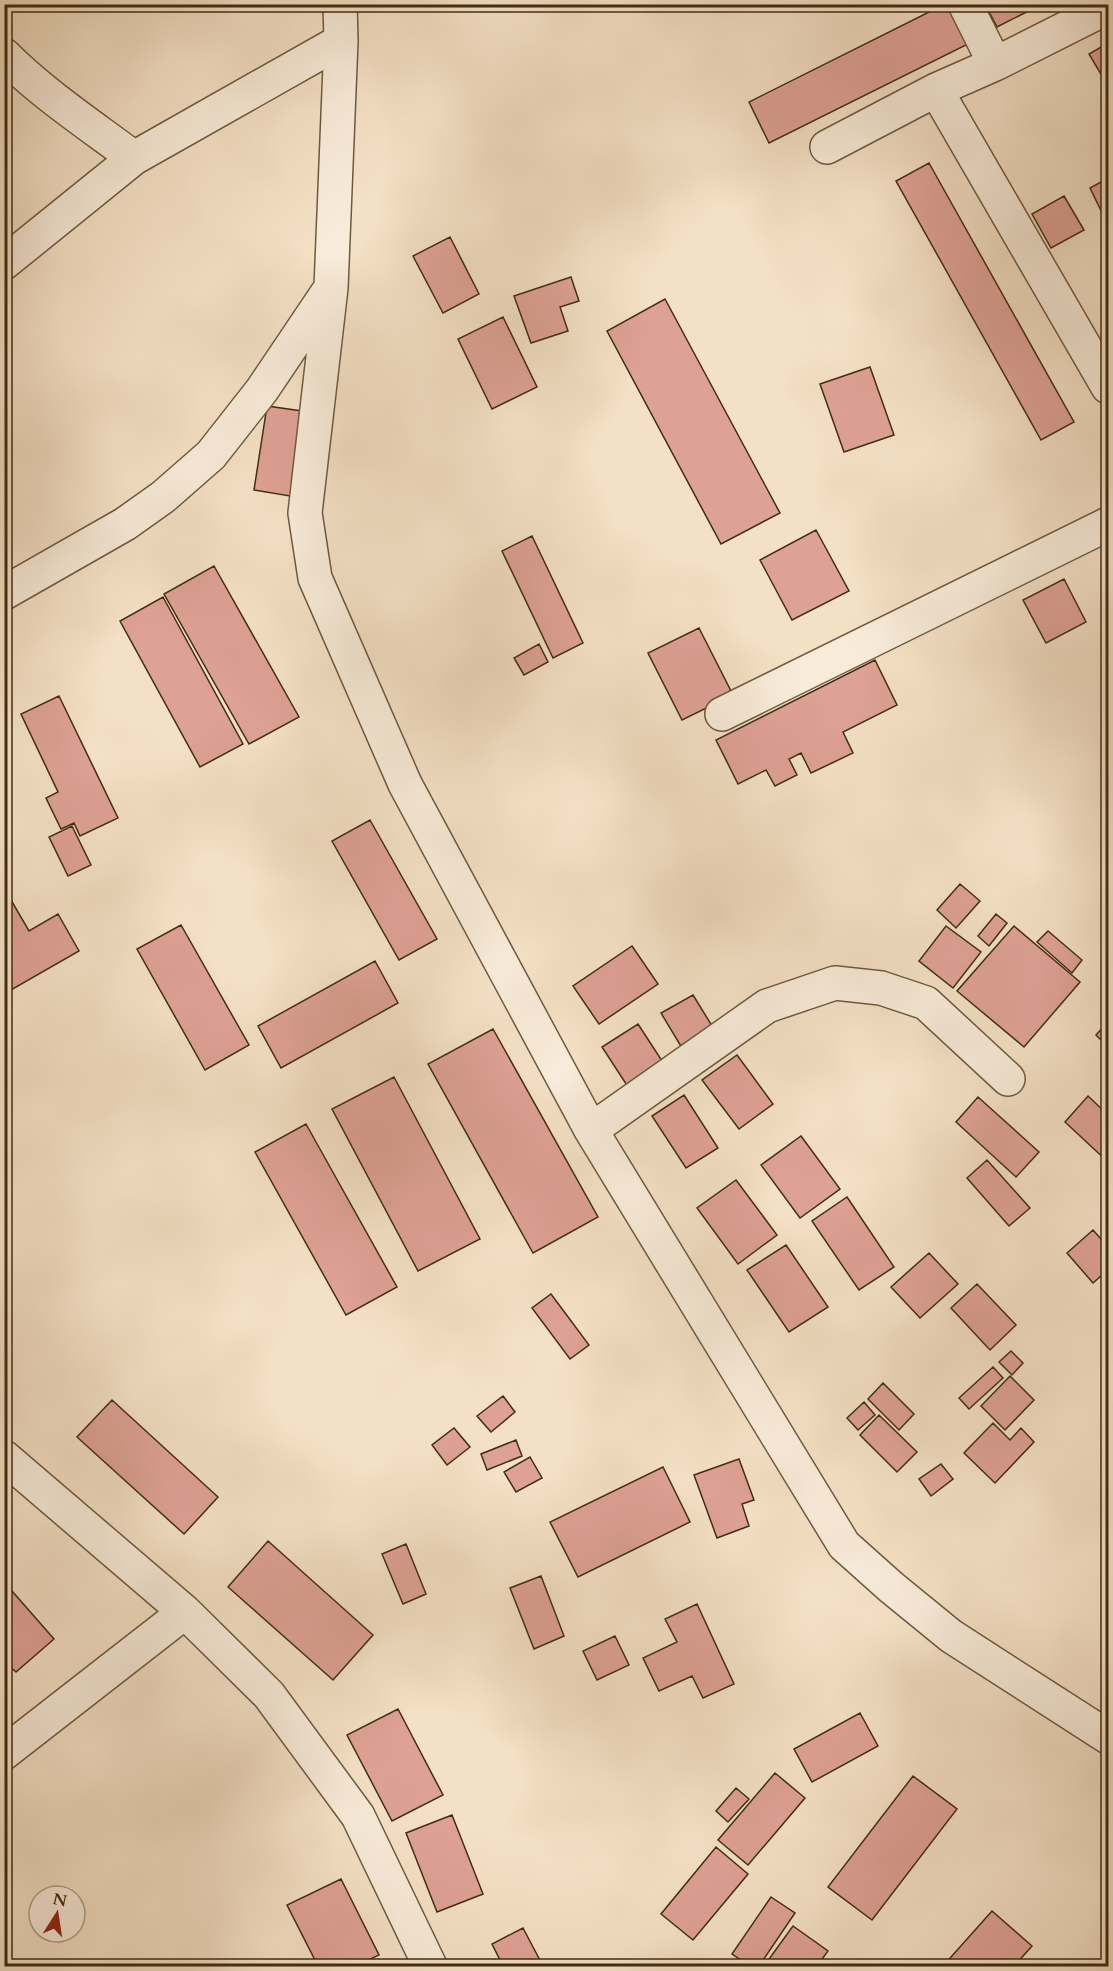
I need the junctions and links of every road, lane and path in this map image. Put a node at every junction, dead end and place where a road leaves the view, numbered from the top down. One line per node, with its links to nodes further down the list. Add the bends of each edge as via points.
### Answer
1 (340, 4): 4 (street)
2 (965, 4): 6 (street)
3 (1108, 7): 6 (street)
4 (341, 41): 9 (street); 11 (street)
5 (4, 55): 9 (street)
6 (994, 63): 7 (street)
7 (936, 90): 8 (street); 12 (street)
8 (827, 147)
9 (134, 158): 10 (street)
10 (4, 263)
11 (331, 288): 14 (street, via 262,390 211,456 125,524); 17 (street, via 305,513 315,578 405,784)
12 (1108, 387)
13 (1108, 524): 15 (street)
14 (4, 593)
15 (722, 714)
16 (1008, 1079): 17 (street, via 926,1003 881,988 835,983 767,1006)
17 (591, 1130): 20 (street, via 844,1545 951,1636)
18 (4, 1457): 19 (street)
19 (185, 1612): 21 (street); 22 (street, via 269,1695 358,1816)
20 (1108, 1737)
21 (4, 1753)
22 (430, 1966)

